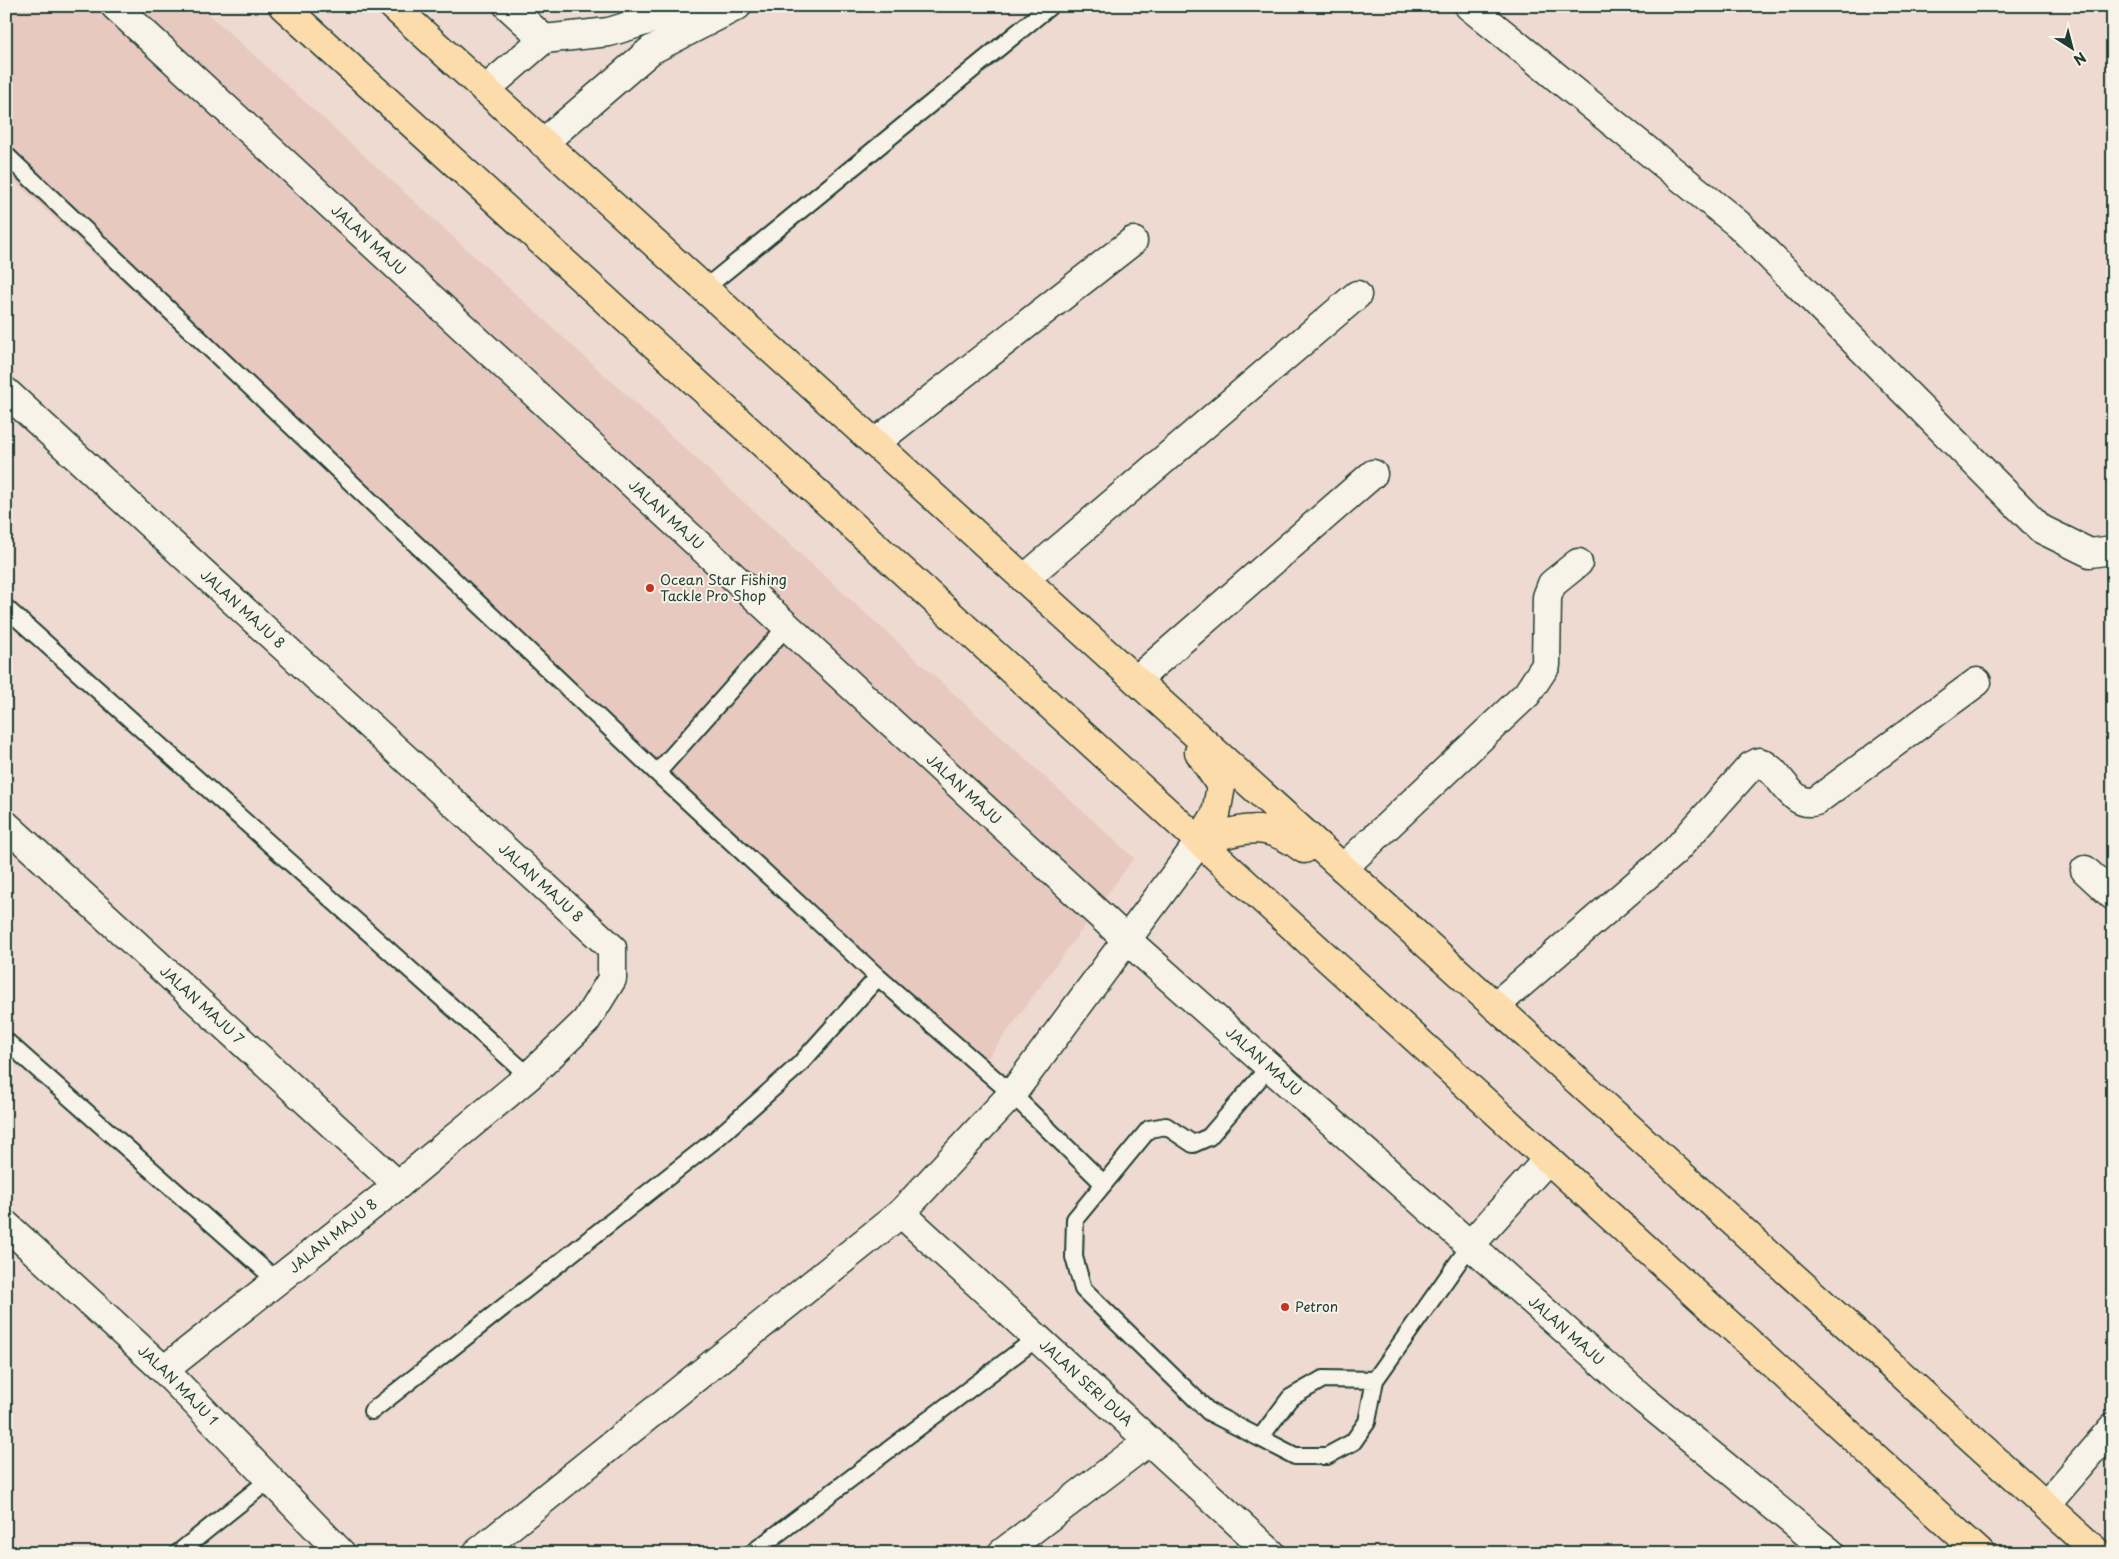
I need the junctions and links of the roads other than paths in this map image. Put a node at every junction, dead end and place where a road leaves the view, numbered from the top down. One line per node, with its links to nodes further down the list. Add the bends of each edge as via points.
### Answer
1 (115, 6): 23 (street, JALAN MAJU)
2 (283, 6): 29 (main road)
3 (393, 6): 10 (main road)
4 (508, 6): 9 (street)
5 (684, 6): 9 (street, via 675,12 609,32)
6 (738, 6): 11 (street, via 651,50)
7 (1050, 6): 14 (lane)
8 (1469, 6): 19 (street, via 1738,224 2041,529 2090,553)
9 (544, 39): 10 (street)
10 (485, 90): 11 (main road)
11 (543, 143): 14 (main road)
12 (6, 155): 27 (lane)
13 (1133, 241): 17 (street)
14 (704, 289): 17 (main road)
15 (1357, 295): 21 (street)
16 (6, 392): 38 (street, JALAN MAJU 8, via 612,948 612,979 586,1021)
17 (874, 444): 21 (main road)
18 (1373, 474): 24 (street)
19 (2113, 550)
20 (1578, 563): 31 (street, via 1552,584 1547,598 1546,665 1528,694)
21 (1024, 579): 24 (main road)
22 (6, 608): 38 (lane)
23 (787, 626): 27 (lane); 33 (street, JALAN MAJU)
24 (1136, 680): 26 (main road)
25 (1977, 682): 35 (street, via 1816,801 1807,804 1798,800 1768,765 1759,762 1751,766 1675,851)
26 (1165, 707): 29 (main road, via 1221,786 1216,814); 31 (main road)
27 (657, 774): 34 (lane)
28 (6, 825): 41 (street, JALAN MAJU 7)
29 (1200, 841): 31 (main road, via 1260,828 1275,831 1320,861); 33 (street); 40 (main road)
30 (2085, 870): 32 (street)
31 (1348, 873): 35 (main road)
32 (2113, 896)
33 (1126, 940): 37 (street, JALAN MAJU); 39 (street)
34 (878, 977): 39 (lane); 50 (lane, via 799,1065 716,1139)
35 (1495, 1006): 55 (main road)
36 (6, 1041): 46 (lane)
37 (1270, 1066): 42 (lane, via 1209,1137 1193,1144 1166,1126 1149,1129); 45 (street, JALAN MAJU)
38 (529, 1076): 41 (street, JALAN MAJU 8)
39 (1012, 1094): 42 (lane); 43 (street)
40 (1548, 1159): 45 (street); 63 (main road)
41 (398, 1184): 46 (street, JALAN MAJU 8)
42 (1104, 1184): 52 (lane, via 1075,1219 1074,1257 1083,1289 1209,1412)
43 (901, 1213): 47 (street, JALAN SERI DUA); 58 (street)
44 (6, 1225): 48 (street, JALAN MAJU 1)
45 (1471, 1244): 49 (lane); 62 (street, JALAN MAJU, via 1643,1399)
46 (277, 1281): 48 (street, JALAN MAJU 8)
47 (1037, 1338): 53 (street, JALAN SERI DUA); 59 (lane)
48 (164, 1370): 54 (street, JALAN MAJU 1)
49 (1375, 1380): 52 (lane, via 1323,1379 1290,1398); 52 (lane, via 1367,1422 1353,1442 1327,1456 1295,1456)
50 (372, 1411)
51 (2113, 1428): 55 (street)
52 (1260, 1438)
53 (1149, 1442): 60 (street); 61 (street, JALAN SERI DUA)
54 (270, 1479): 56 (lane); 57 (street, JALAN MAJU 1)
55 (2046, 1505): 64 (main road)
56 (178, 1553)
57 (341, 1553)
58 (477, 1553)
59 (752, 1553)
60 (1002, 1553)
61 (1270, 1553)
62 (1831, 1553)
63 (1980, 1553)
64 (2098, 1553)

